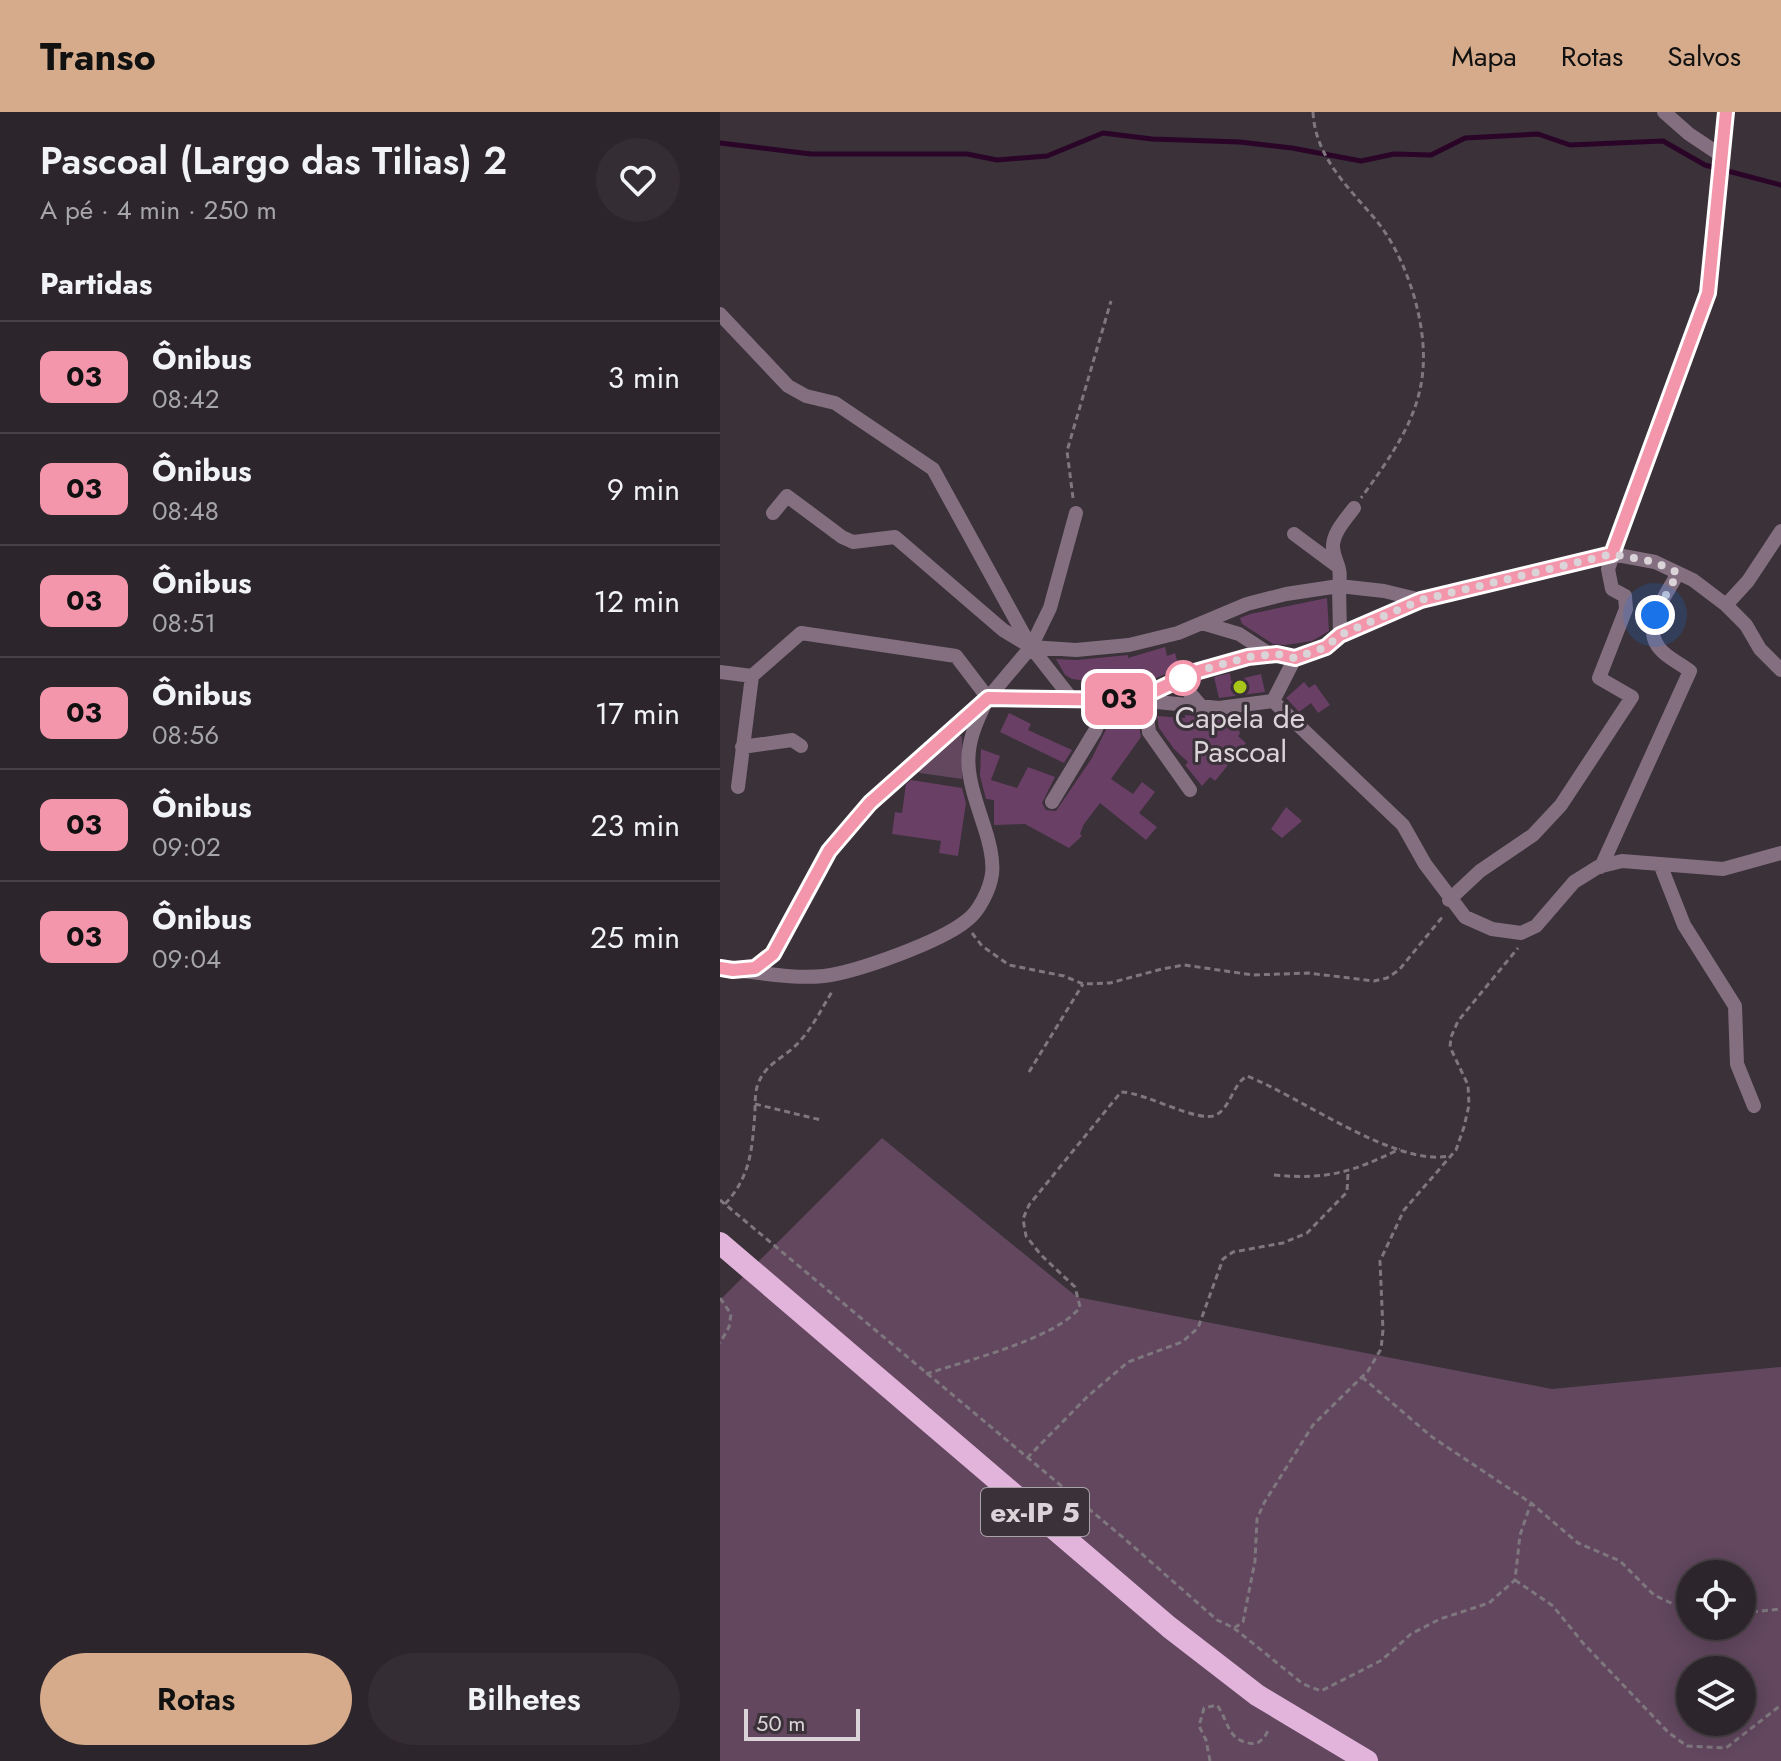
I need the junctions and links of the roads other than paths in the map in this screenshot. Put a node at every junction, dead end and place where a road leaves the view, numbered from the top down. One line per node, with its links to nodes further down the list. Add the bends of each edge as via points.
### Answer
1 (1664, 112): 3 (street)
2 (1726, 112): 3 (street)
3 (1722, 156): 10 (street, via 1708,293)
4 (723, 321): 18 (street, via 788,386 835,403 933,469)
5 (1354, 508): 11 (street, via 1333,545)
6 (773, 513): 18 (street, via 787,496 853,542 895,537 1003,630)
7 (1076, 513): 18 (street, via 1050,608)
8 (1781, 531): 15 (street)
9 (1294, 534): 11 (street)
10 (1612, 554): 12 (street, via 1655,562); 14 (street); 39 (street, via 1609,581 1625,596 1626,609 1599,678 1632,697 1561,805 1533,835)
11 (1341, 569): 13 (street)
12 (1678, 573): 15 (street); 38 (street, via 1655,615 1654,641 1690,671)
13 (1339, 586): 14 (street); 16 (street, via 1260,600); 17 (street)
14 (1421, 600): 17 (street)
15 (1726, 605): 21 (street)
16 (1202, 623): 18 (street, via 1129,645); 19 (street, via 1239,634)
17 (1340, 635): 20 (street, via 1326,647)
18 (1031, 647): 25 (street); 26 (street)
19 (1271, 655): 20 (street); 23 (street)
20 (1295, 658): 29 (street)
21 (1781, 670)
22 (720, 672): 24 (street)
23 (1195, 672): 28 (street); 30 (street, via 1189,692)
24 (752, 676): 25 (street, via 801,633 956,656); 32 (street)
25 (988, 698): 26 (street); 40 (street, via 870,803 829,851 773,954 755,968); 40 (street, via 969,743 968,774 990,847 992,873 969,920 843,973)
26 (1071, 698): 27 (street)
27 (1109, 699): 28 (street); 35 (street)
28 (1140, 700): 30 (street); 34 (street, via 1149,732)
29 (1273, 701): 30 (street); 39 (street, via 1403,825)
30 (1201, 706)
31 (801, 746): 32 (street, via 792,740)
32 (742, 747): 33 (street)
33 (738, 787)
34 (1190, 790)
35 (1052, 802)
36 (1781, 853): 37 (street, via 1723,869)
37 (1660, 864): 38 (street, via 1622,861); 41 (street, via 1684,925 1735,1006 1737,1064)
38 (1601, 867): 39 (street, via 1574,882 1536,926 1521,933 1492,929 1465,917)
39 (1449, 900)
40 (726, 969)
41 (1754, 1106)
42 (720, 1243): 43 (highway, ex-IP 5, via 1169,1627 1257,1695)
43 (1367, 1761)

